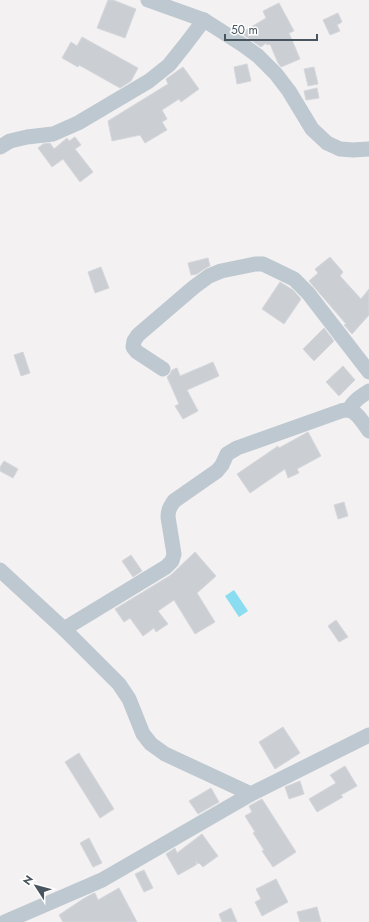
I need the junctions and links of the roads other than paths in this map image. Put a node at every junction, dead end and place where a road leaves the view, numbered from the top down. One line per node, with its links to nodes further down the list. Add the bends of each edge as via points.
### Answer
1 (148, 0): 2 (street)
2 (204, 20): 3 (street, via 168,64 149,81 78,123 53,134 10,140); 4 (street, via 258,56 289,91 312,129 327,143 340,149)
3 (0, 147)
4 (369, 149)
5 (163, 369): 6 (street, via 133,347 138,334 209,276 221,271 263,264 302,286)
6 (369, 372)
7 (369, 391): 8 (street, via 355,400)
8 (349, 410): 9 (street, via 355,413); 11 (street, via 229,452 217,471 170,507 168,517 174,554 172,561)
9 (369, 430)
10 (0, 570): 11 (street)
11 (64, 629): 13 (street, via 119,684 151,744 165,754)
12 (369, 735): 13 (street)
13 (251, 794): 14 (street, via 102,880)
14 (5, 922)

